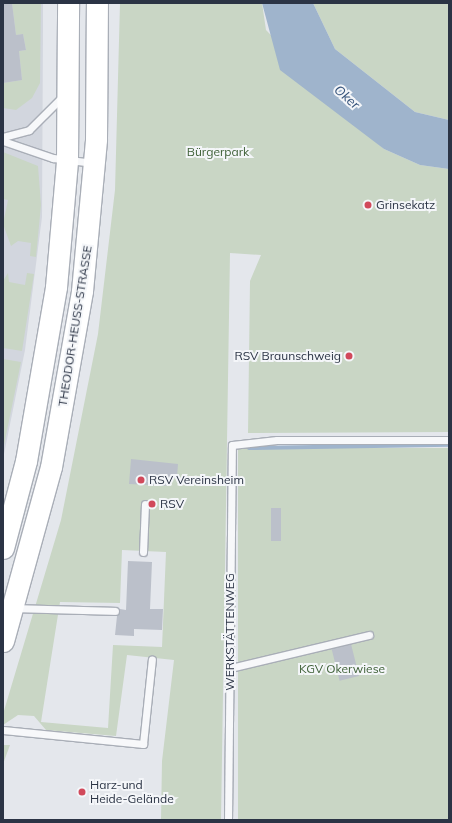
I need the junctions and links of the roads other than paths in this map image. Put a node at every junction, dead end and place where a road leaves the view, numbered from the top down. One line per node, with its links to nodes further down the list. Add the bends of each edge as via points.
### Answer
1 (68, 3): 3 (main road)
2 (97, 3): 7 (main road, THEODOR-HEUSS-STRASSE)
3 (69, 51): 4 (lane, via 59,102 29,130); 6 (main road)
4 (3, 137)
5 (3, 141): 6 (lane)
6 (67, 161): 7 (lane); 10 (main road, via 56,287 26,461)
7 (94, 164): 12 (main road, THEODOR-HEUSS-STRASSE, via 73,351 51,467)
8 (449, 440): 17 (lane, WERKSTÄTTENWEG, via 277,440 232,445)
9 (145, 504): 11 (lane)
10 (3, 544)
11 (143, 552)
12 (14, 608): 13 (lane); 15 (main road, THEODOR-HEUSS-STRASSE)
13 (115, 611)
14 (369, 635): 17 (lane)
15 (3, 641)
16 (152, 659): 18 (lane, via 143,744)
17 (230, 668): 19 (lane, WERKSTÄTTENWEG)
18 (3, 730)
19 (228, 820)

